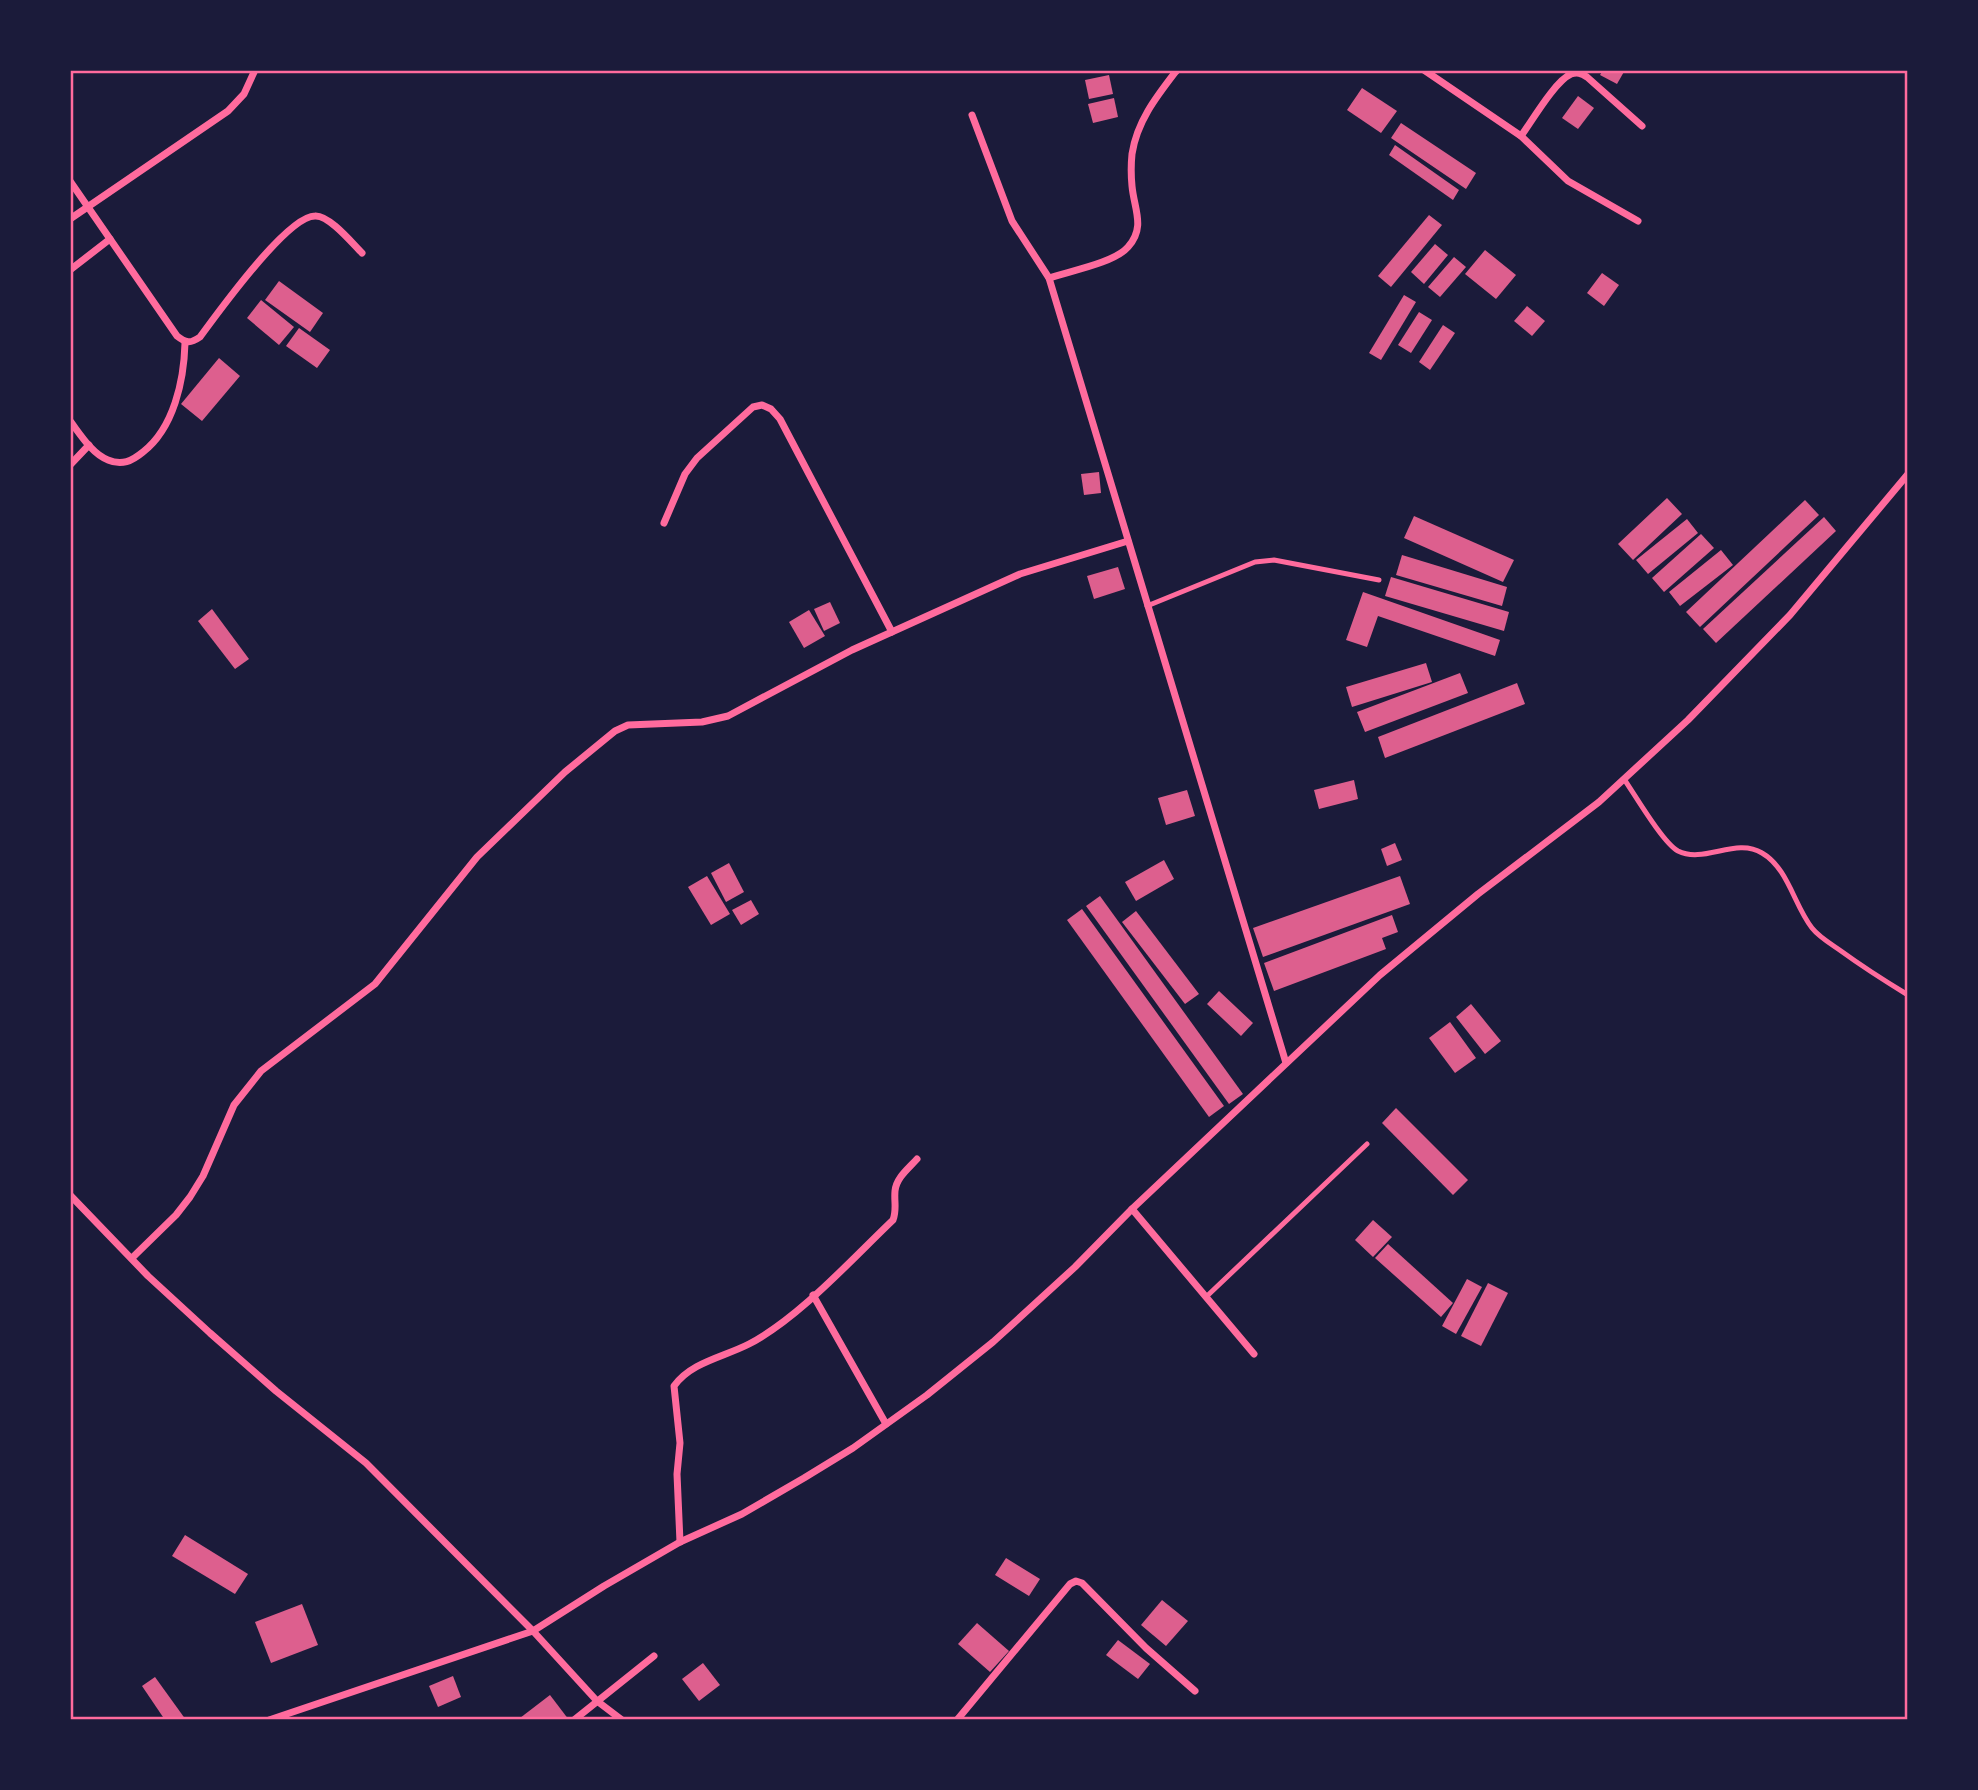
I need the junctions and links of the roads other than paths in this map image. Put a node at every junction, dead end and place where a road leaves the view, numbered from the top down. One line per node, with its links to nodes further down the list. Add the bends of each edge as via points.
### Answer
1 (254, 70): 8 (street, via 244,94 228,111)
2 (1177, 70): 14 (street, via 1149,108 1136,136 1132,156 1136,236 1112,257)
3 (1424, 70): 6 (street)
4 (972, 115): 14 (street, via 1012,221)
5 (1642, 126): 6 (street, via 1587,76 1577,73 1564,79)
6 (1521, 136): 10 (street, via 1568,181)
7 (70, 181): 8 (street)
8 (87, 206): 9 (street); 11 (street)
9 (70, 219)
10 (1638, 221)
11 (110, 239): 13 (street); 15 (street)
12 (362, 253): 15 (street, via 326,219 306,218 249,272 200,337)
13 (70, 270)
14 (1049, 278): 21 (street)
15 (185, 343): 17 (street, via 174,402 152,445 121,463 106,460)
16 (70, 421): 17 (street)
17 (89, 445): 18 (street)
18 (70, 466)
19 (1908, 474): 25 (street, via 1790,615)
20 (664, 523): 24 (street, via 697,457 753,407 771,409 818,486)
21 (1128, 541): 23 (street); 24 (street, via 1020,574)
22 (1379, 580): 23 (lane, via 1274,561 1255,562)
23 (1147, 606): 27 (street)
24 (892, 632): 32 (street, via 728,716 702,722 628,725 615,731 477,858 375,984 254,1079 234,1105 190,1197)
25 (1624, 779): 26 (lane, via 1677,851 1691,855 1729,849 1761,852 1782,874 1814,930); 27 (street, via 1380,975)
26 (1908, 995)
27 (1286, 1063): 31 (street)
28 (1367, 1144): 34 (lane)
29 (917, 1159): 33 (street, via 897,1183 893,1220)
30 (70, 1195): 32 (street)
31 (1132, 1209): 34 (street); 36 (street, via 993,1342)
32 (132, 1258): 38 (street, via 247,1366 366,1462)
33 (813, 1295): 36 (street); 37 (street, via 750,1344 695,1368 674,1386 680,1443)
34 (1206, 1297): 35 (street)
35 (1254, 1354)
36 (886, 1424): 37 (street, via 752,1508)
37 (680, 1542): 38 (street)
38 (533, 1631): 41 (street); 42 (street)
39 (654, 1656): 41 (street)
40 (1195, 1691): 47 (street, via 1076,1581)
41 (597, 1701): 45 (street); 46 (street)
42 (290, 1713): 43 (street); 44 (street)
43 (270, 1720)
44 (295, 1720)
45 (574, 1720)
46 (622, 1720)
47 (957, 1720)

